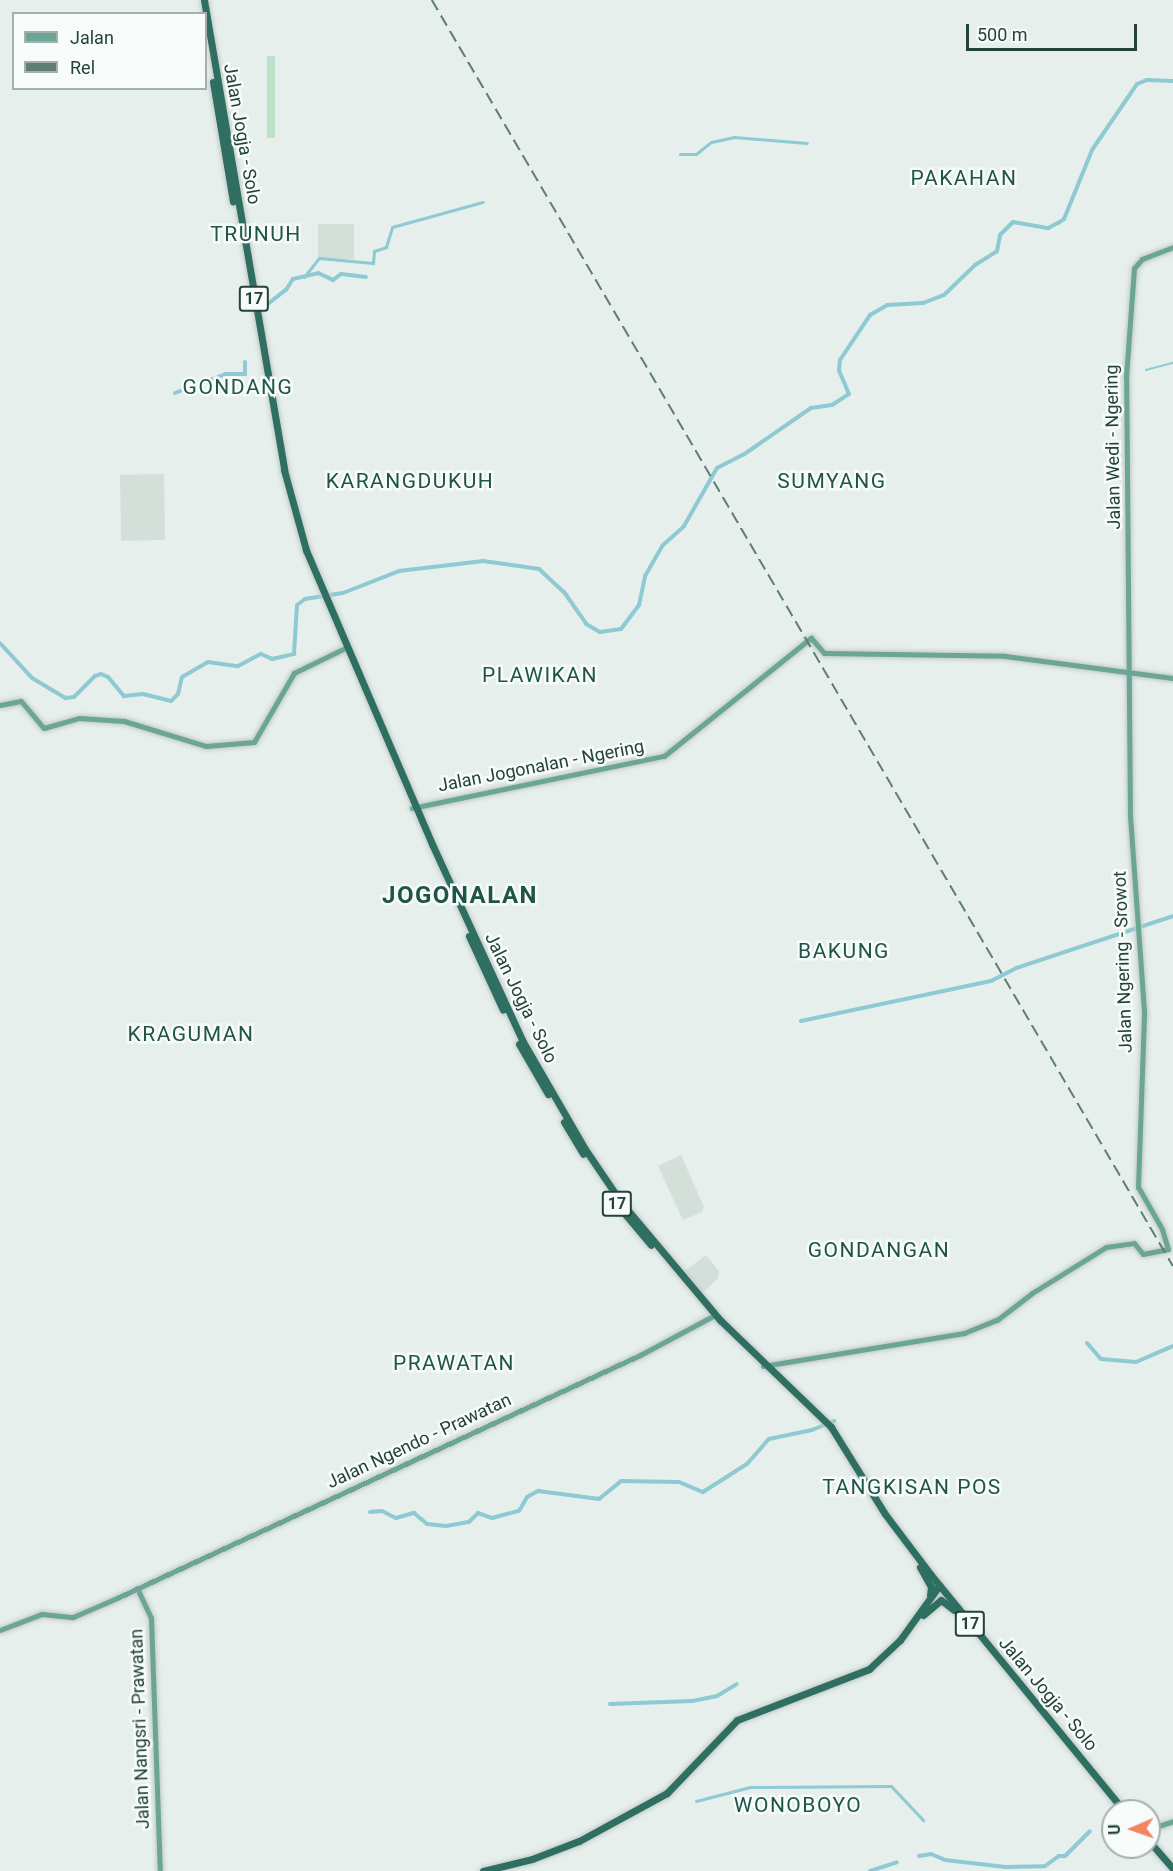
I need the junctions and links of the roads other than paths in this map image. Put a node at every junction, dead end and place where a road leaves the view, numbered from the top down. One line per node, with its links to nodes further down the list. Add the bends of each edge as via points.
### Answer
1 (207, 29): 3 (highway, Jalan Jogja - Solo / 17, via 284,470 306,550)
2 (1173, 247): 4 (main road, Jalan Wedi - Ngering, via 1139,261 1131,279 1126,377)
3 (346, 648): 6 (main road, via 294,673 254,742 206,746 138,725 79,718 44,728 21,701); 7 (highway, Jalan Jogja - Solo / 17)
4 (1129, 672): 5 (main road); 7 (main road, Jalan Jogonalan - Ngering, via 1005,656 824,653 811,638 664,756); 9 (main road, Jalan Ngering - Srowot, via 1129,776 1144,1027 1138,1187 1168,1246 1162,1251 1139,1252 1134,1243 1102,1249 997,1320 964,1333)
5 (1173, 678)
6 (0, 705)
7 (414, 807): 8 (highway, Jalan Jogja - Solo / 17, via 510,1016 568,1124 610,1195)
8 (714, 1316): 9 (highway, Jalan Jogja - Solo / 17); 12 (main road, Jalan Ngendo - Prawatan)
9 (765, 1366): 10 (highway, Jalan Jogja - Solo / 17, via 828,1425)
10 (905, 1544): 11 (highway, Jalan Jogja - Solo / 17); 13 (highway, Jalan Jogja - Solo / 17)
11 (920, 1567): 13 (highway, Jalan Jogja - Solo / 17); 14 (highway, via 931,1587)
12 (137, 1588): 16 (main road, Jalan Ngendo - Prawatan, via 74,1617 40,1614); 22 (main road, Jalan Nangsri - Prawatan, via 151,1618)
13 (939, 1588): 14 (highway); 15 (highway, Jalan Jogja - Solo / 17); 18 (highway, Jalan Jogja - Solo / 17)
14 (923, 1611): 15 (highway, via 941,1600); 17 (highway, via 869,1669 757,1712)
15 (956, 1611): 18 (highway, Jalan Jogja - Solo / 17)
16 (0, 1630)
17 (732, 1726): 23 (highway, via 682,1781 659,1798 562,1849); 24 (highway, via 684,1783 661,1802 564,1852)
18 (1065, 1740): 19 (highway, Jalan Jogja - Solo / 17)
19 (1112, 1799)
20 (1161, 1858): 21 (highway)
21 (1171, 1870)
22 (160, 1871)
23 (483, 1871)
24 (499, 1871)

